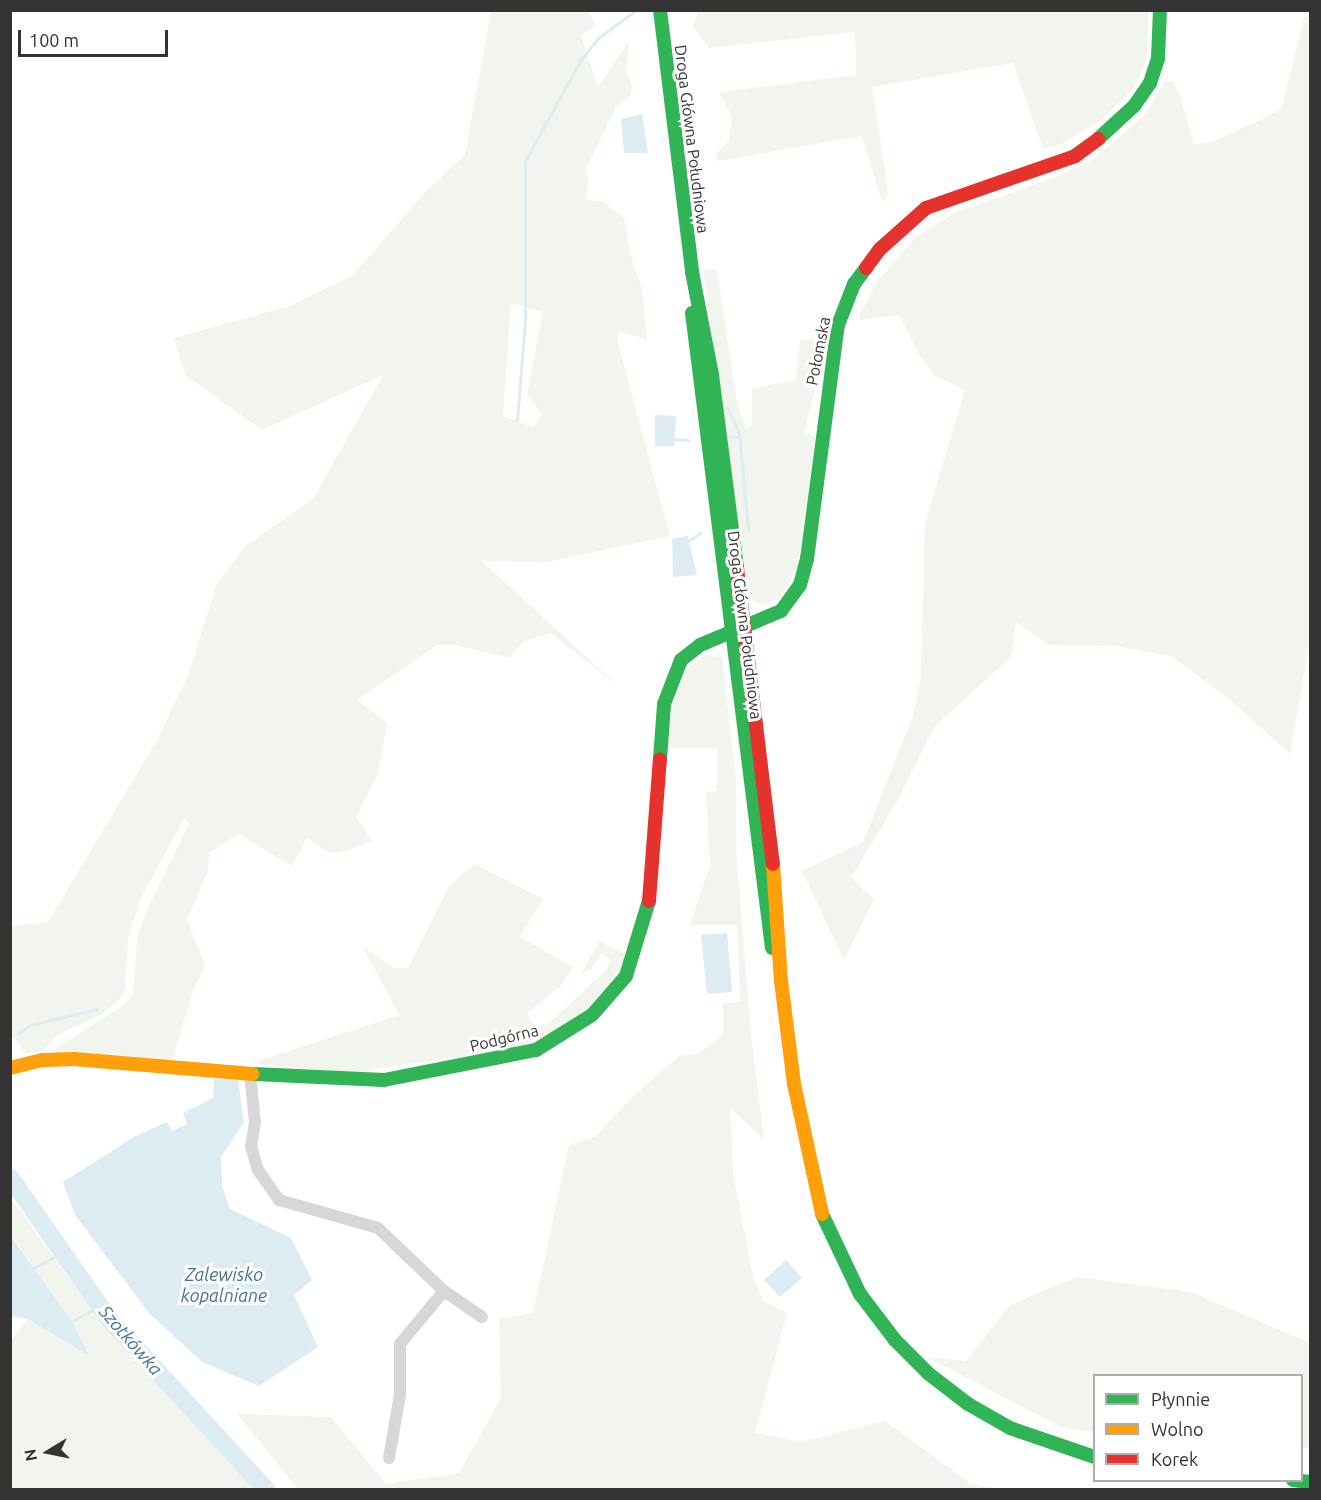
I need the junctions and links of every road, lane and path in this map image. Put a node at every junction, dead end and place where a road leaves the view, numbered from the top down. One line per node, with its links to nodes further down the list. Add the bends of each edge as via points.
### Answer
1 (660, 10): 3 (main road, Droga Główna Południowa)
2 (1160, 10): 4 (main road, Połomska, via 1158,59 1150,82 1134,106 1101,137 1075,156 926,208 880,249 854,284 838,325 833,352 807,559 800,585 781,611)
3 (692, 272): 4 (main road, Droga Główna Południowa, via 712,375); 5 (main road, Droga Główna Południowa, via 697,367)
4 (744, 626): 5 (main road, Połomska); 7 (main road, Droga Główna Południowa, via 777,894)
5 (730, 633): 6 (main road, Połomska, via 700,645 677,666 666,693); 7 (main road, Droga Główna Południowa, via 763,894)
6 (660, 757): 9 (main road, Podgórna, via 648,913 626,976 592,1015 536,1050 384,1080)
7 (781, 981): 12 (main road, Droga Główna Południowa, via 797,1106 812,1184 829,1235 860,1294 909,1354 959,1397 1027,1435)
8 (10, 1068): 9 (main road, Podgórna, via 43,1060 74,1059)
9 (250, 1074): 10 (street, via 255,1122 251,1146 258,1170 279,1200 378,1228)
10 (444, 1291): 11 (street); 13 (street, via 400,1344 400,1394)
11 (482, 1317)
12 (1093, 1457)
13 (389, 1458)

